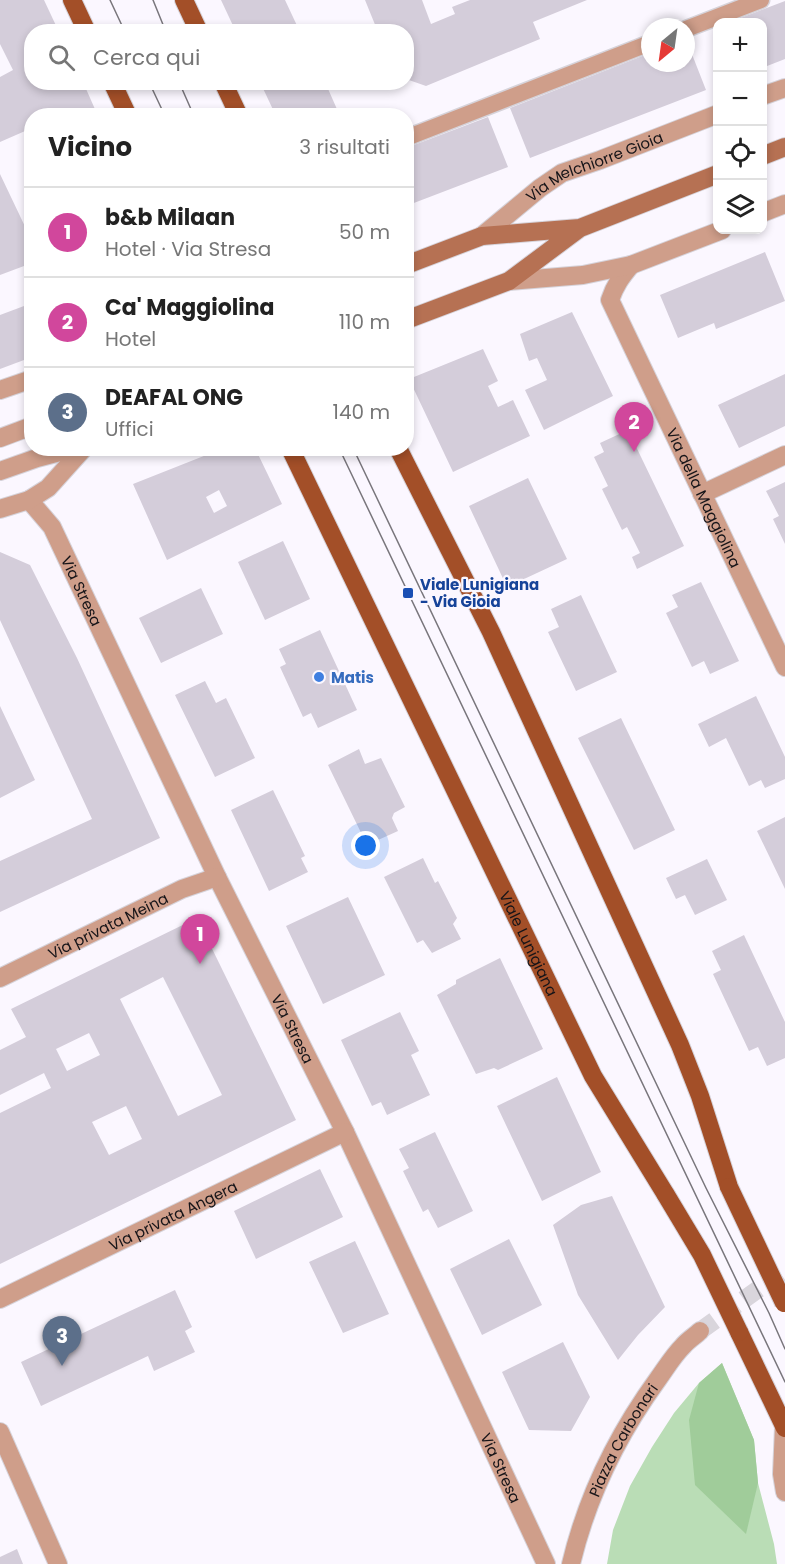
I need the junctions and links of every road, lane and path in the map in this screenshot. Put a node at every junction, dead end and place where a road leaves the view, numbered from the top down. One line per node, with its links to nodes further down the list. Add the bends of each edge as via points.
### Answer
1 (72, 0): 4 (main road)
2 (184, 0): 5 (main road)
3 (761, 0): 6 (lane)
4 (83, 24)
5 (195, 24)
6 (695, 26)
7 (641, 47): 15 (lane)
8 (785, 88): 11 (street)
9 (116, 90): 12 (main road)
10 (227, 90): 13 (main road)
11 (767, 94)
12 (124, 108)
13 (235, 108)
14 (713, 116): 23 (street, Via Melchiorre Gioia, via 562,173)
15 (414, 135)
16 (785, 147): 17 (main road)
17 (767, 154)
18 (713, 176): 21 (main road, Via Melchiorre Gioia)
19 (785, 204): 20 (street)
20 (767, 211)
21 (580, 228): 23 (main road, Via Melchiorre Gioia); 26 (main road, Via Melchiorre Gioia)
22 (713, 234): 25 (street, Via Melchiorre Gioia)
23 (482, 236): 24 (main road, Via Melchiorre Gioia)
24 (414, 262)
25 (632, 265): 26 (street, Via Melchiorre Gioia, via 583,275); 38 (street, Via della Maggiolina, via 618,280 610,300)
26 (509, 281): 27 (main road, Via Melchiorre Gioia)
27 (414, 317)
28 (24, 382): 29 (street)
29 (0, 390)
30 (24, 429): 31 (street)
31 (0, 438)
32 (785, 455): 38 (street)
33 (45, 456): 37 (street)
34 (77, 456): 39 (street, via 48,488)
35 (294, 456): 48 (main road, Viale Lunigiana, bridge, via 593,1077 702,1255)
36 (402, 456): 46 (main road, bridge, via 491,632 680,1045 729,1187)
37 (0, 471)
38 (702, 494): 41 (street, Via della Maggiolina)
39 (29, 500): 40 (street); 42 (street, Via Stresa, via 52,527)
40 (0, 509)
41 (785, 667)
42 (217, 877): 43 (street, Via privata Meina, via 182,889); 44 (street, Via Stresa)
43 (0, 978)
44 (345, 1132): 45 (street, Via privata Angera); 52 (street, Via Stresa)
45 (0, 1299)
46 (784, 1304)
47 (700, 1331): 53 (street, Piazza Carbonari, via 682,1346 615,1448 594,1494)
48 (784, 1428): 50 (street)
49 (0, 1432): 51 (street)
50 (785, 1492)
51 (58, 1564)
52 (546, 1564)
53 (571, 1564)

